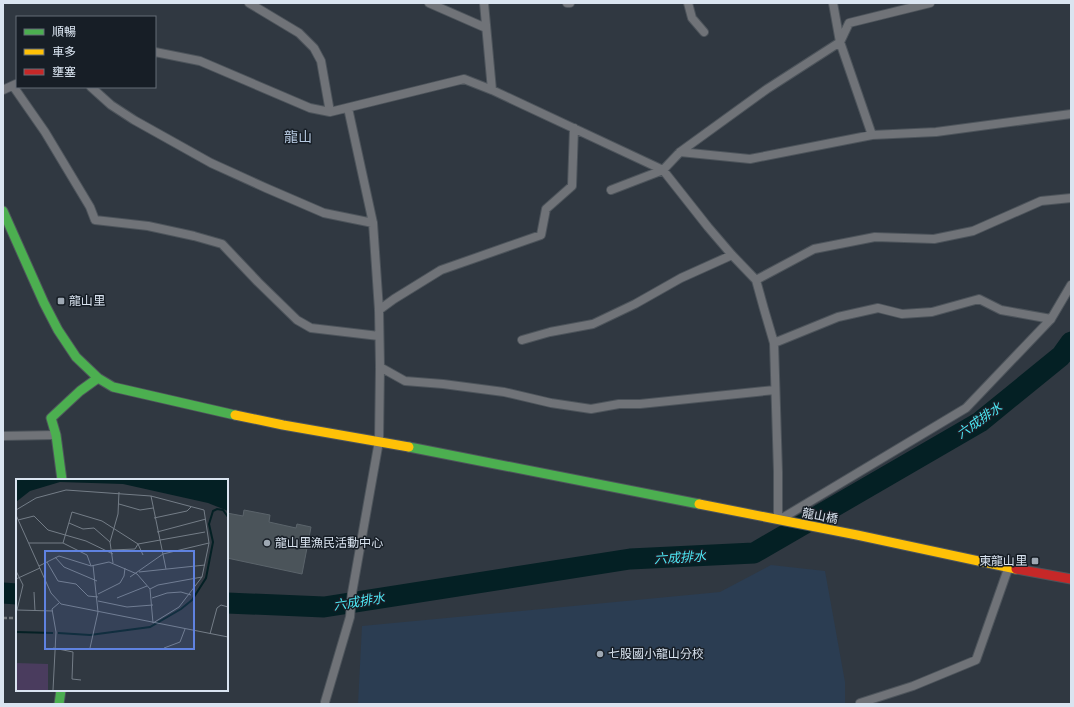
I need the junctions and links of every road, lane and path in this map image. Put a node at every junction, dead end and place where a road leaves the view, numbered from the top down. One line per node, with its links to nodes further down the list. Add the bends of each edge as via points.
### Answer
1 (249, 3): 19 (lane, via 299,33 314,48 321,61)
2 (429, 3): 9 (lane)
3 (484, 3): 9 (lane)
4 (567, 3): 5 (lane)
5 (570, 3)
6 (688, 3): 10 (lane, via 692,18)
7 (833, 3): 11 (lane)
8 (930, 3): 11 (lane, via 849,23)
9 (486, 28): 17 (lane)
10 (704, 32)
11 (840, 42): 22 (lane); 23 (lane, via 767,89)
12 (156, 52): 19 (lane, via 200,61 310,108)
13 (15, 85): 16 (lane)
14 (17, 88): 34 (lane, via 90,206 96,220 148,226 222,244 297,320 311,328)
15 (92, 88): 28 (lane, via 134,120 211,163 324,213)
16 (3, 90)
17 (492, 90): 18 (lane, via 464,79); 21 (lane)
18 (348, 108): 19 (lane); 28 (lane)
19 (330, 112)
20 (1071, 114): 22 (lane, via 936,132)
21 (574, 128): 24 (lane); 32 (lane, via 572,186 546,209 541,235 441,270)
22 (872, 135): 23 (lane, via 750,159)
23 (680, 152): 24 (lane)
24 (663, 170): 25 (lane); 29 (lane)
25 (612, 190)
26 (1071, 198): 30 (lane, via 1041,201 973,231 934,239 875,237 814,249)
27 (3, 211): 38 (main road, 龍山橋, via 58,330 76,357)
28 (373, 223): 32 (lane)
29 (732, 255): 30 (lane); 35 (lane, via 681,278 593,324)
30 (756, 280): 36 (lane)
31 (1071, 285): 33 (lane)
32 (379, 310): 34 (lane)
33 (1051, 319): 36 (lane, via 1000,310 979,299 932,312 902,314 878,308 838,317); 44 (lane, via 966,408)
34 (379, 336): 37 (lane)
35 (522, 340)
36 (774, 343): 39 (lane)
37 (380, 366): 39 (lane, via 405,381 504,392 551,404 591,409 619,404); 42 (lane)
38 (98, 378): 40 (main road, via 51,418); 42 (main road, 龍山橋, via 113,387 150,396 283,425)
39 (776, 390): 44 (lane)
40 (56, 435): 41 (lane); 43 (main road)
41 (3, 436)
42 (379, 441): 44 (main road, 龍山橋); 50 (lane, via 350,617)
43 (62, 479)
44 (778, 520): 45 (main road, 龍山橋)
45 (1008, 568): 46 (main road, 龍山橋); 52 (lane, via 976,660)
46 (1071, 579)
47 (3, 618): 48 (path)
48 (16, 618)
49 (61, 691): 51 (main road)
50 (325, 702)
51 (59, 704)
52 (860, 704)

